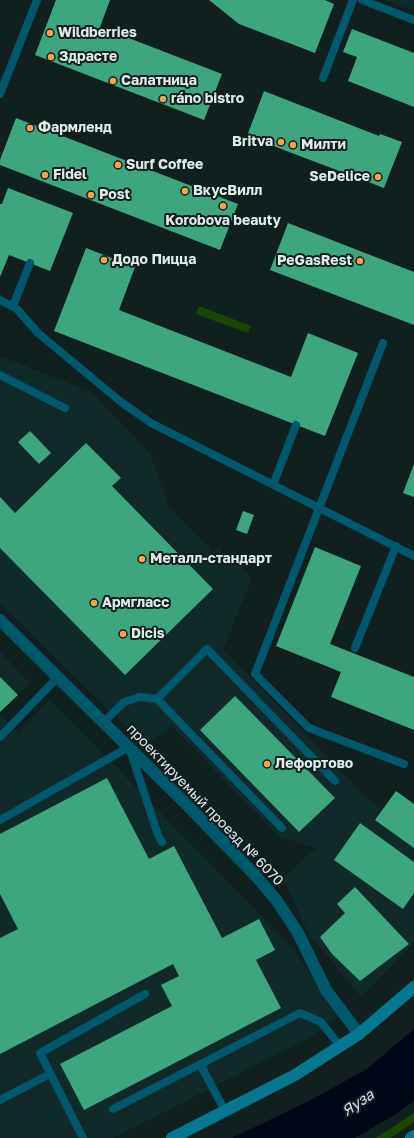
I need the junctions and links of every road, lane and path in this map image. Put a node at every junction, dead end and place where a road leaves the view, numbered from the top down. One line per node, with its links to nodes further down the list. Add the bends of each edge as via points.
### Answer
1 (36, 0): 6 (lane)
2 (353, 0): 5 (lane)
3 (362, 0): 4 (lane)
4 (414, 20)
5 (323, 78)
6 (0, 94)
7 (30, 263): 9 (lane)
8 (0, 300): 9 (lane)
9 (13, 306): 14 (lane, via 38,333 137,415)
10 (383, 344): 15 (lane)
11 (0, 375): 12 (lane)
12 (65, 408)
13 (296, 425): 14 (lane)
14 (273, 484): 15 (lane)
15 (320, 507): 16 (lane); 25 (lane, via 255,674 309,728)
16 (396, 546): 17 (lane); 19 (lane)
17 (414, 556)
18 (0, 620): 20 (street, проектируемый проезд № 6070)
19 (355, 648)
20 (58, 677): 22 (street, проектируемый проезд № 6070); 23 (lane)
21 (156, 699): 22 (lane, via 140,697 124,702); 26 (lane, via 206,649); 28 (lane)
22 (103, 723): 24 (street, проектируемый проезд № 6070)
23 (0, 737)
24 (129, 748): 27 (lane); 29 (lane); 32 (street, проектируемый проезд № 6070, via 256,876 277,902 298,933 326,990)
25 (404, 764)
26 (335, 781)
27 (0, 820)
28 (282, 828)
29 (162, 842)
30 (414, 987): 32 (main road)
31 (145, 994): 35 (lane, via 40,1054)
32 (359, 1034): 33 (main road)
33 (340, 1046): 34 (lane, via 321,1022 300,1013); 38 (main road, via 295,1075)
34 (200, 1064): 37 (lane); 38 (lane)
35 (50, 1074): 36 (lane); 40 (lane)
36 (0, 1100)
37 (113, 1109)
38 (225, 1111): 41 (main road)
39 (414, 1136): 42 (main road)
40 (83, 1138)
41 (172, 1138)
42 (411, 1138)

